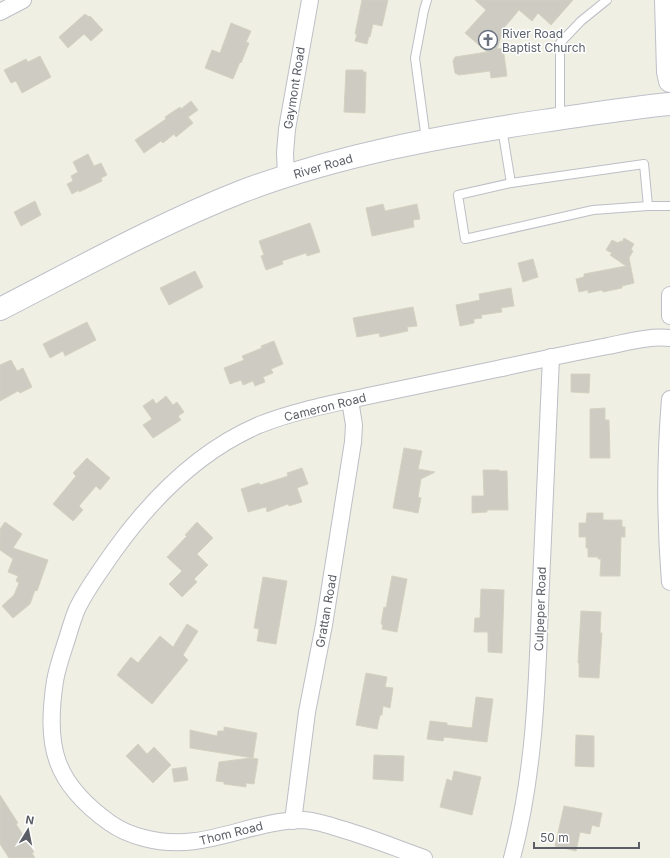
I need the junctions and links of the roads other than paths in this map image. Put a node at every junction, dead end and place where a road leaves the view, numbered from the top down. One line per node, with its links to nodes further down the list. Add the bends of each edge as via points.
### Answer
1 (23, 0): 6 (street)
2 (310, 0): 12 (street, Gaymont Road, via 287,129)
3 (427, 0): 11 (lane, via 415,58)
4 (607, 0): 9 (lane, via 581,21 560,43)
5 (666, 0): 7 (main road)
6 (0, 12)
7 (670, 81)
8 (670, 104): 9 (main road, River Road)
9 (560, 119): 10 (main road, River Road)
10 (502, 128): 11 (main road, River Road); 13 (lane)
11 (427, 141): 12 (main road, River Road, via 325,164)
12 (286, 176): 17 (main road, River Road, via 243,191 167,224)
13 (511, 183): 14 (lane, via 644,164); 14 (lane, via 458,195 465,239 593,210)
14 (648, 206): 15 (lane)
15 (670, 206)
16 (670, 295): 18 (street)
17 (0, 309)
18 (670, 316)
19 (670, 338): 20 (street, Cameron Road, via 650,338)
20 (551, 357): 22 (street, Cameron Road); 27 (street, Culpeper Road, via 537,675 530,772)
21 (670, 399): 23 (street, via 666,462)
22 (350, 400): 24 (street, Cameron Road, via 294,413 257,426 199,460 173,481 150,505 95,577 77,610 56,677); 25 (street, Grattan Road, via 354,425 351,457 307,712)
23 (670, 582)
24 (51, 723): 25 (street, Thom Road, via 58,763 73,791 86,805 128,832 157,841 191,843 269,824)
25 (293, 821): 26 (street, Thom Road, via 308,820 322,823)
26 (424, 858)
27 (512, 858)

